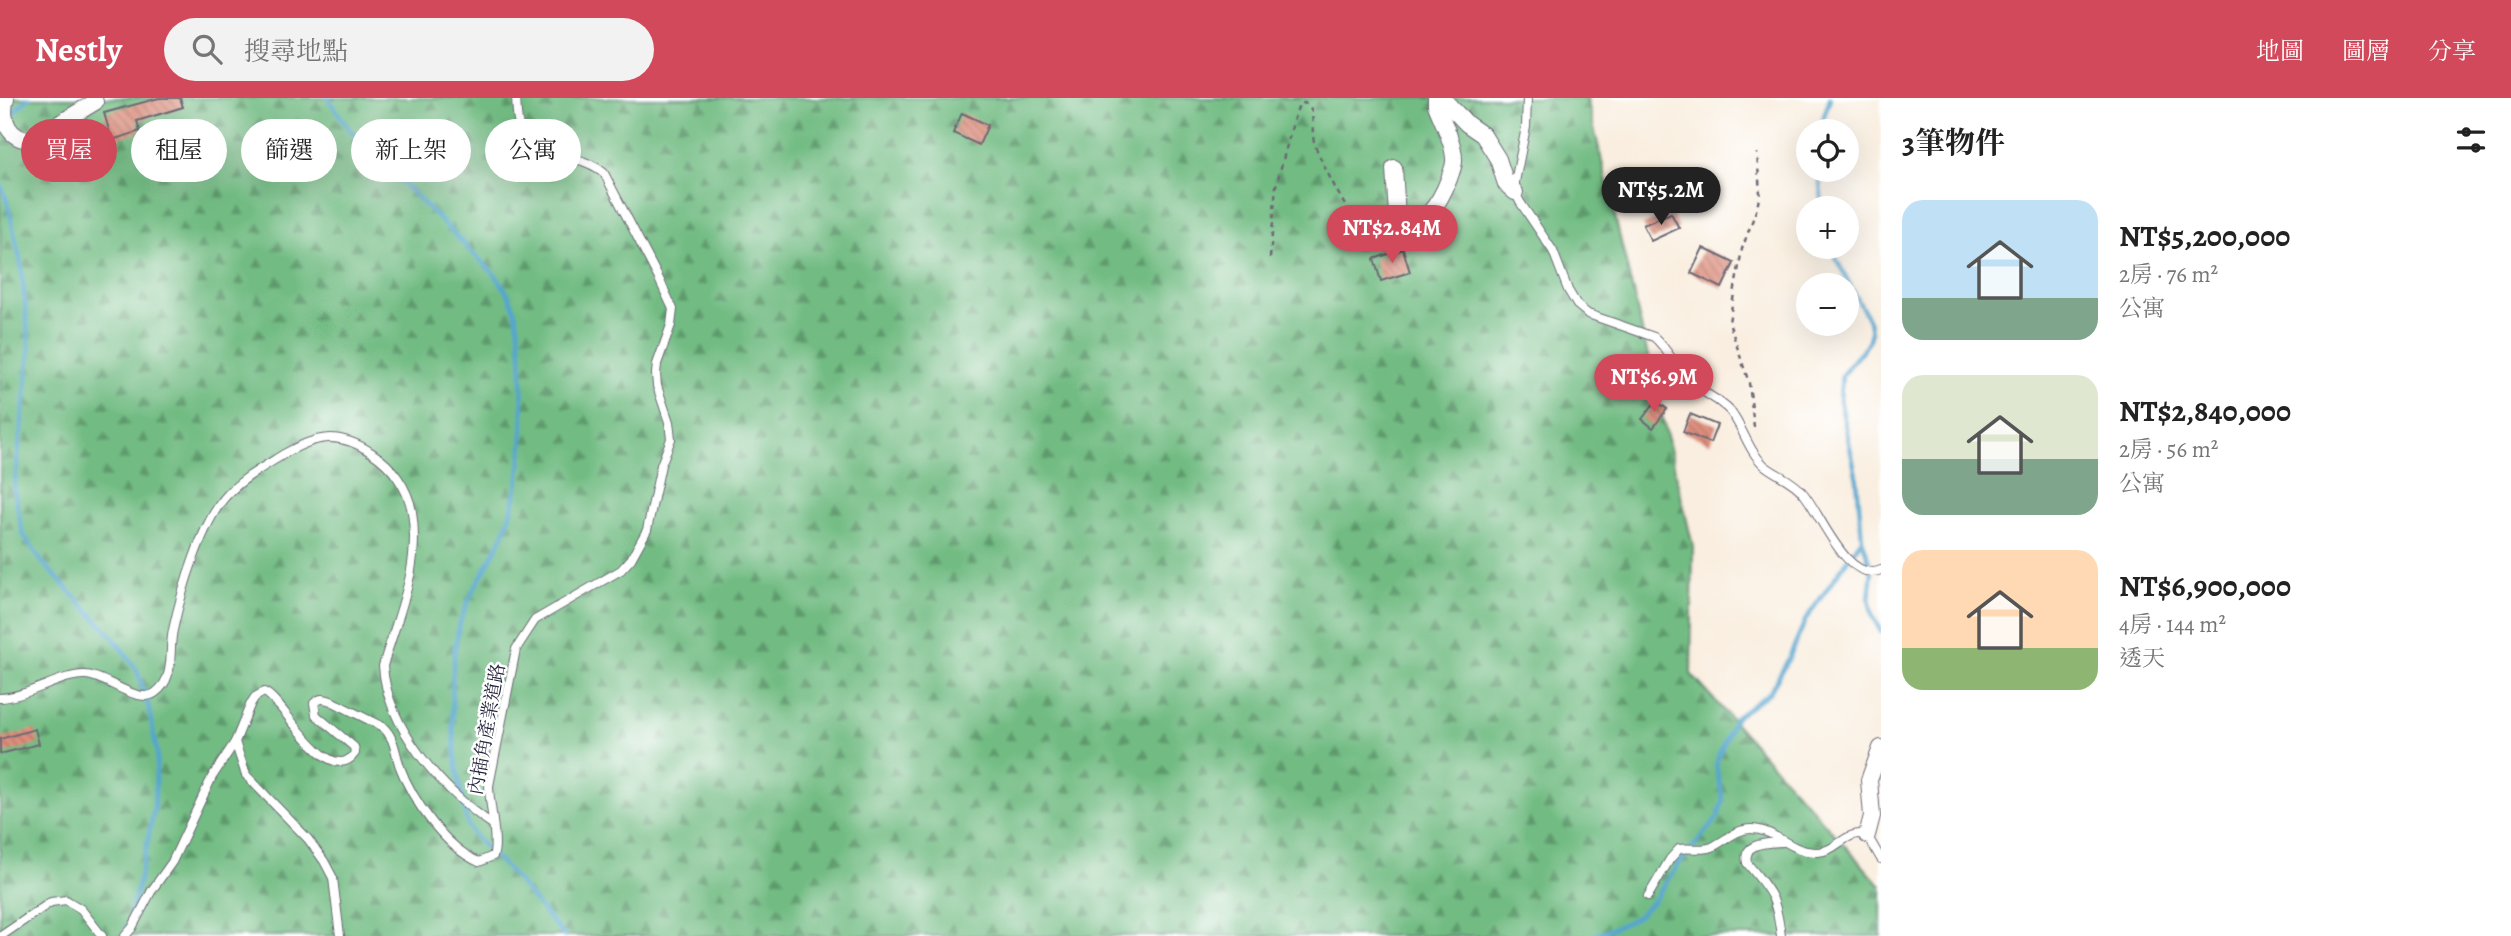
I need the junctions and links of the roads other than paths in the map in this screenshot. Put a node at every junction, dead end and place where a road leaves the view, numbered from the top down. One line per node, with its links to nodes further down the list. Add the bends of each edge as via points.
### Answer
1 (6, 98): 6 (street, via 4,125 21,140 32,140)
2 (516, 98): 13 (lane, 內插角產業道路, via 520,129 530,141 581,159 604,173 664,288 673,317 656,386 671,439 647,530 631,559 621,570 535,620 516,649 489,786)
3 (1436, 98): 7 (street, via 1453,166 1434,210 1398,232)
4 (1442, 98): 8 (street, via 1483,135 1506,184)
5 (1527, 98): 8 (lane)
6 (95, 102)
7 (1394, 168)
8 (1515, 192): 9 (lane, via 1553,251 1577,305 1588,314 1654,337 1690,382 1730,411 1764,465 1802,491 1824,529 1853,563 1865,572)
9 (1881, 570)
10 (0, 698): 13 (lane, 內插角產業道路, via 86,674 146,697 158,691 171,666 172,632 184,588 211,516 222,500 261,468 301,444 325,436 347,440 391,467 412,509 412,578 383,666 395,713 442,783)
11 (235, 742): 13 (lane, via 251,703 264,692 315,749 334,760 347,761 355,753 354,747 316,715 314,703 323,698 389,732 408,787 441,833 471,859 479,862 495,853); 18 (lane, via 212,776 172,862); 21 (lane, via 246,775 324,861 333,878)
12 (1881, 748): 14 (street, via 1868,780 1872,816)
13 (492, 824)
14 (1867, 835): 15 (lane, via 1849,835 1823,852 1812,853); 16 (lane)
15 (1783, 842): 17 (lane, via 1750,829 1706,849 1679,849); 22 (lane, via 1755,845 1745,858 1774,900)
16 (1881, 859)
17 (1648, 896)
18 (127, 934)
19 (1, 936): 20 (lane, via 51,902 66,900 80,909)
20 (102, 936)
21 (340, 936)
22 (1781, 936)

